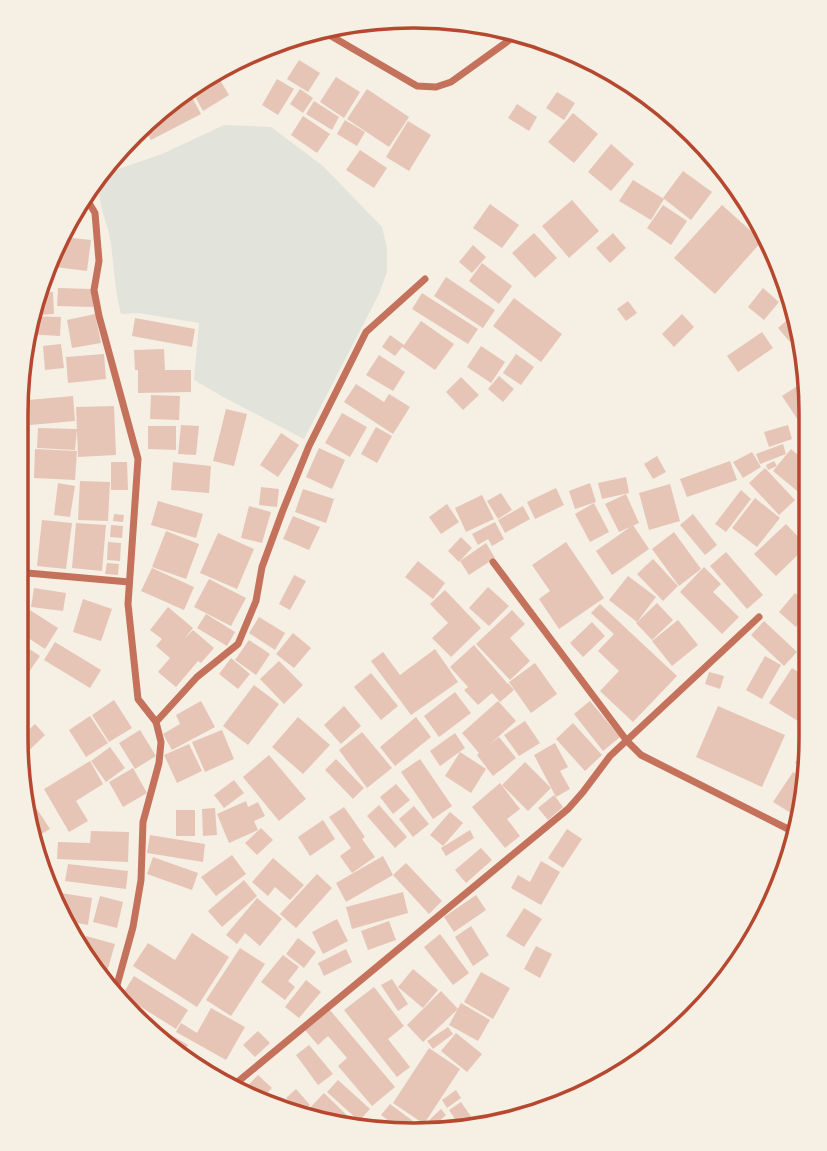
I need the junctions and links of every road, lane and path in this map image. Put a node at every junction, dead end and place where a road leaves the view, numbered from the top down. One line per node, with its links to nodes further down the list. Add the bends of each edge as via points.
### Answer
1 (332, 37): 2 (street, via 417,86 436,88 452,82)
2 (509, 40)
3 (90, 204): 7 (street, via 95,213 99,261 94,290 138,459)
4 (425, 278): 9 (street, via 366,332 295,479 238,644 197,677)
5 (493, 562): 10 (street)
6 (28, 573): 7 (street)
7 (129, 582): 9 (street, via 138,699)
8 (759, 617): 10 (street)
9 (156, 722): 12 (street, via 161,742 159,763 143,822 141,880)
10 (627, 741): 11 (street, via 641,755); 13 (street, via 568,809)
11 (788, 829)
12 (117, 984)
13 (238, 1080)

